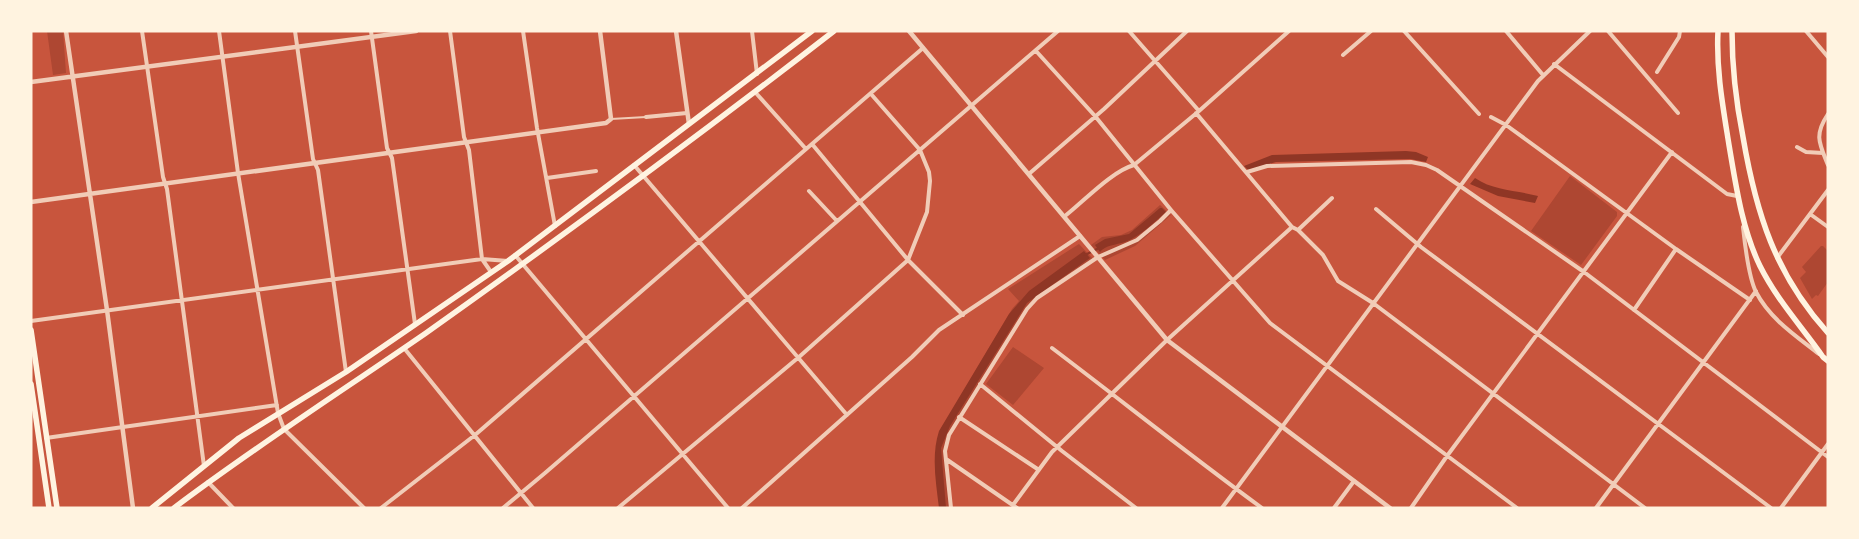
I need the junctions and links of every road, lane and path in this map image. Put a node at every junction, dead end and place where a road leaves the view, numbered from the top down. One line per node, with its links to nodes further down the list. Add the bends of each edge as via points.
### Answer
1 (66, 31): 42 (street)
2 (142, 31): 38 (street)
3 (218, 31): 35 (street)
4 (295, 31): 30 (street)
5 (371, 31): 29 (street)
6 (416, 31): 28 (street)
7 (450, 31): 60 (street)
8 (524, 31): 59 (street)
9 (600, 31): 55 (street)
10 (676, 31): 48 (street)
11 (752, 31): 40 (street)
12 (812, 31): 40 (main road)
13 (834, 31): 44 (main road)
14 (909, 31): 31 (street)
15 (1058, 31): 32 (street)
16 (1129, 31): 36 (street)
17 (1187, 31): 36 (street)
18 (1289, 31): 47 (street)
19 (1371, 31): 33 (street)
20 (1404, 31): 50 (street)
21 (1506, 31): 41 (street)
22 (1590, 31): 37 (street)
23 (1608, 31): 49 (street)
24 (1680, 31): 39 (street)
25 (1718, 31): 83 (main road, via 1717,57)
26 (1732, 31): 104 (main road, via 1732,62 1748,164 1763,224)
27 (1806, 31): 34 (street)
28 (412, 32): 29 (street)
29 (372, 37): 30 (street); 66 (street)
30 (297, 47): 35 (street); 68 (street)
31 (923, 48): 45 (street); 46 (street)
32 (1036, 51): 46 (street); 52 (street)
33 (1342, 55)
34 (1828, 57)
35 (222, 58): 38 (street); 74 (street)
36 (1154, 61): 47 (street); 52 (street)
37 (1554, 64): 41 (street); 65 (street)
38 (147, 67): 42 (street); 78 (street)
39 (1657, 72)
40 (757, 74): 57 (main road)
41 (1543, 75): 58 (street)
42 (73, 77): 43 (street); 82 (street)
43 (31, 82)
44 (755, 92): 63 (street); 76 (main road)
45 (871, 94): 61 (street); 64 (street)
46 (972, 105): 64 (street); 75 (street)
47 (1198, 112): 70 (street); 73 (street)
48 (687, 113): 53 (street); 57 (street)
49 (1678, 113)
50 (1479, 114)
51 (1828, 114): 56 (street)
52 (1095, 116): 70 (street); 75 (street)
53 (646, 117): 55 (lane)
54 (1491, 117): 58 (street)
55 (611, 119): 59 (street, via 606,123)
56 (1826, 119): 67 (street, via 1818,135)
57 (689, 124): 71 (main road)
58 (1506, 124): 79 (street); 90 (street)
59 (538, 133): 60 (street); 77 (street)
60 (467, 143): 66 (street); 105 (street)
61 (812, 144): 63 (street); 85 (street)
62 (1797, 147): 67 (street, via 1806,152)
63 (806, 149): 99 (street)
64 (920, 150): 85 (street); 106 (street, via 930,172 930,194 923,225)
65 (1672, 152): 83 (street, via 1727,194); 90 (street)
66 (390, 153): 68 (street); 109 (street)
67 (1823, 153): 69 (street)
68 (316, 163): 74 (street); 112 (street)
69 (1827, 163)
70 (1134, 165): 88 (street); 92 (street, via 1112,177)
71 (634, 166): 76 (street); 94 (main road)
72 (596, 171): 77 (street)
73 (1247, 172): 79 (street, via 1267,166 1411,162 1426,165); 95 (street)
74 (238, 173): 78 (street); 114 (street)
75 (1030, 173): 92 (street)
76 (644, 176): 99 (street); 108 (main road)
77 (547, 178): 94 (street)
78 (165, 183): 82 (street); 118 (street)
79 (1461, 185): 100 (street); 111 (street)
80 (1828, 190): 91 (street)
81 (809, 191): 93 (street)
82 (90, 194): 86 (street); 120 (street)
83 (1737, 196): 89 (main road)
84 (1332, 198): 97 (street)
85 (860, 201): 93 (street); 106 (street)
86 (31, 202)
87 (1376, 209): 100 (street)
88 (1171, 210): 103 (street, via 1137,240); 113 (street)
89 (1742, 212): 115 (street, via 1746,253); 133 (main road, via 1753,249 1768,280)
90 (1628, 213): 101 (street); 111 (street)
91 (1810, 214): 96 (street); 104 (street)
92 (1065, 216): 98 (street)
93 (837, 221): 116 (street)
94 (555, 226): 102 (main road)
95 (1292, 227): 97 (street); 113 (street)
96 (1828, 227)
97 (1298, 230): 119 (street, via 1326,259 1338,281)
98 (1080, 236): 103 (street); 122 (street)
99 (698, 241): 116 (street); 128 (street)
100 (1418, 244): 119 (street); 127 (street)
101 (1676, 249): 117 (street); 121 (street)
102 (516, 255): 107 (main road); 108 (street)
103 (1098, 257): 129 (street); 138 (street, via 1027,308)
104 (1776, 258): 126 (main road)
105 (482, 259): 107 (street); 109 (street); 110 (street)
106 (908, 260): 122 (street); 132 (street)
107 (508, 261): 110 (main road)
108 (523, 264): 128 (street); 130 (main road)
109 (408, 270): 112 (street); 124 (street)
110 (491, 272): 124 (main road)
111 (1584, 272): 121 (street); 127 (street)
112 (334, 280): 114 (street); 136 (street)
113 (1232, 281): 129 (street); 135 (street, via 1270,323)
114 (258, 290): 118 (street); 142 (street)
115 (1756, 291): 117 (street); 133 (street, via 1776,320)
116 (747, 299): 132 (street); 141 (street)
117 (1750, 300): 134 (street)
118 (183, 301): 120 (street); 145 (street)
119 (1373, 303): 135 (street); 139 (street)
120 (108, 310): 123 (street); 149 (street)
121 (1634, 310): 134 (street)
122 (963, 315): 144 (street, via 927,340)
123 (31, 321)
124 (415, 324): 136 (main road)
125 (31, 330): 153 (main road)
126 (1828, 333)
127 (1538, 334): 139 (street); 147 (street)
128 (586, 338): 141 (street); 151 (street)
129 (1167, 340): 140 (street); 148 (street)
130 (404, 348): 150 (main road); 151 (street)
131 (1052, 348): 140 (street)
132 (799, 356): 144 (street); 157 (street)
133 (1826, 359)
134 (1703, 361): 147 (street); 156 (street)
135 (1326, 366): 148 (street); 158 (street)
136 (346, 372): 143 (main road)
137 (31, 384): 152 (main road)
138 (980, 384): 146 (street); 155 (street)
139 (1494, 393): 158 (street); 165 (street)
140 (1111, 395): 155 (street); 166 (street)
141 (634, 396): 157 (street); 167 (street)
142 (277, 405): 143 (street); 145 (street)
143 (278, 413): 150 (street); 161 (main road)
144 (847, 415): 181 (street)
145 (197, 417): 149 (street); 161 (street)
146 (959, 418): 160 (street, via 949,435); 162 (street)
147 (1658, 423): 165 (street); 192 (street)
148 (1282, 427): 163 (street); 166 (street)
149 (123, 428): 153 (street); 171 (street)
150 (284, 428): 164 (main road); 175 (street)
151 (475, 435): 167 (street); 176 (street)
152 (35, 438): 169 (main road)
153 (46, 438): 170 (main road)
154 (1828, 444): 156 (street)
155 (1057, 448): 162 (street); 183 (street)
156 (1822, 452): 159 (street); 193 (street)
157 (683, 454): 179 (street); 180 (street)
158 (1447, 456): 188 (street); 189 (street)
159 (1828, 456)
160 (946, 459): 168 (street); 182 (street)
161 (204, 466): 172 (main road)
162 (1039, 470): 168 (street)
163 (1354, 480): 186 (street); 187 (street)
164 (208, 482): 173 (main road); 174 (street)
165 (1614, 484): 190 (street); 191 (street)
166 (1236, 488): 184 (street); 185 (street)
167 (521, 493): 177 (street); 178 (street)
168 (1015, 506)
169 (49, 508)
170 (56, 508)
171 (133, 508)
172 (152, 508)
173 (174, 508)
174 (233, 508)
175 (364, 508)
176 (381, 508)
177 (503, 508)
178 (533, 508)
179 (618, 508)
180 (728, 508)
181 (742, 508)
182 (951, 508)
183 (1136, 508)
184 (1222, 508)
185 (1262, 508)
186 (1334, 508)
187 (1390, 508)
188 (1411, 508)
189 (1517, 508)
190 (1596, 508)
191 (1645, 508)
192 (1771, 508)
193 (1781, 508)

